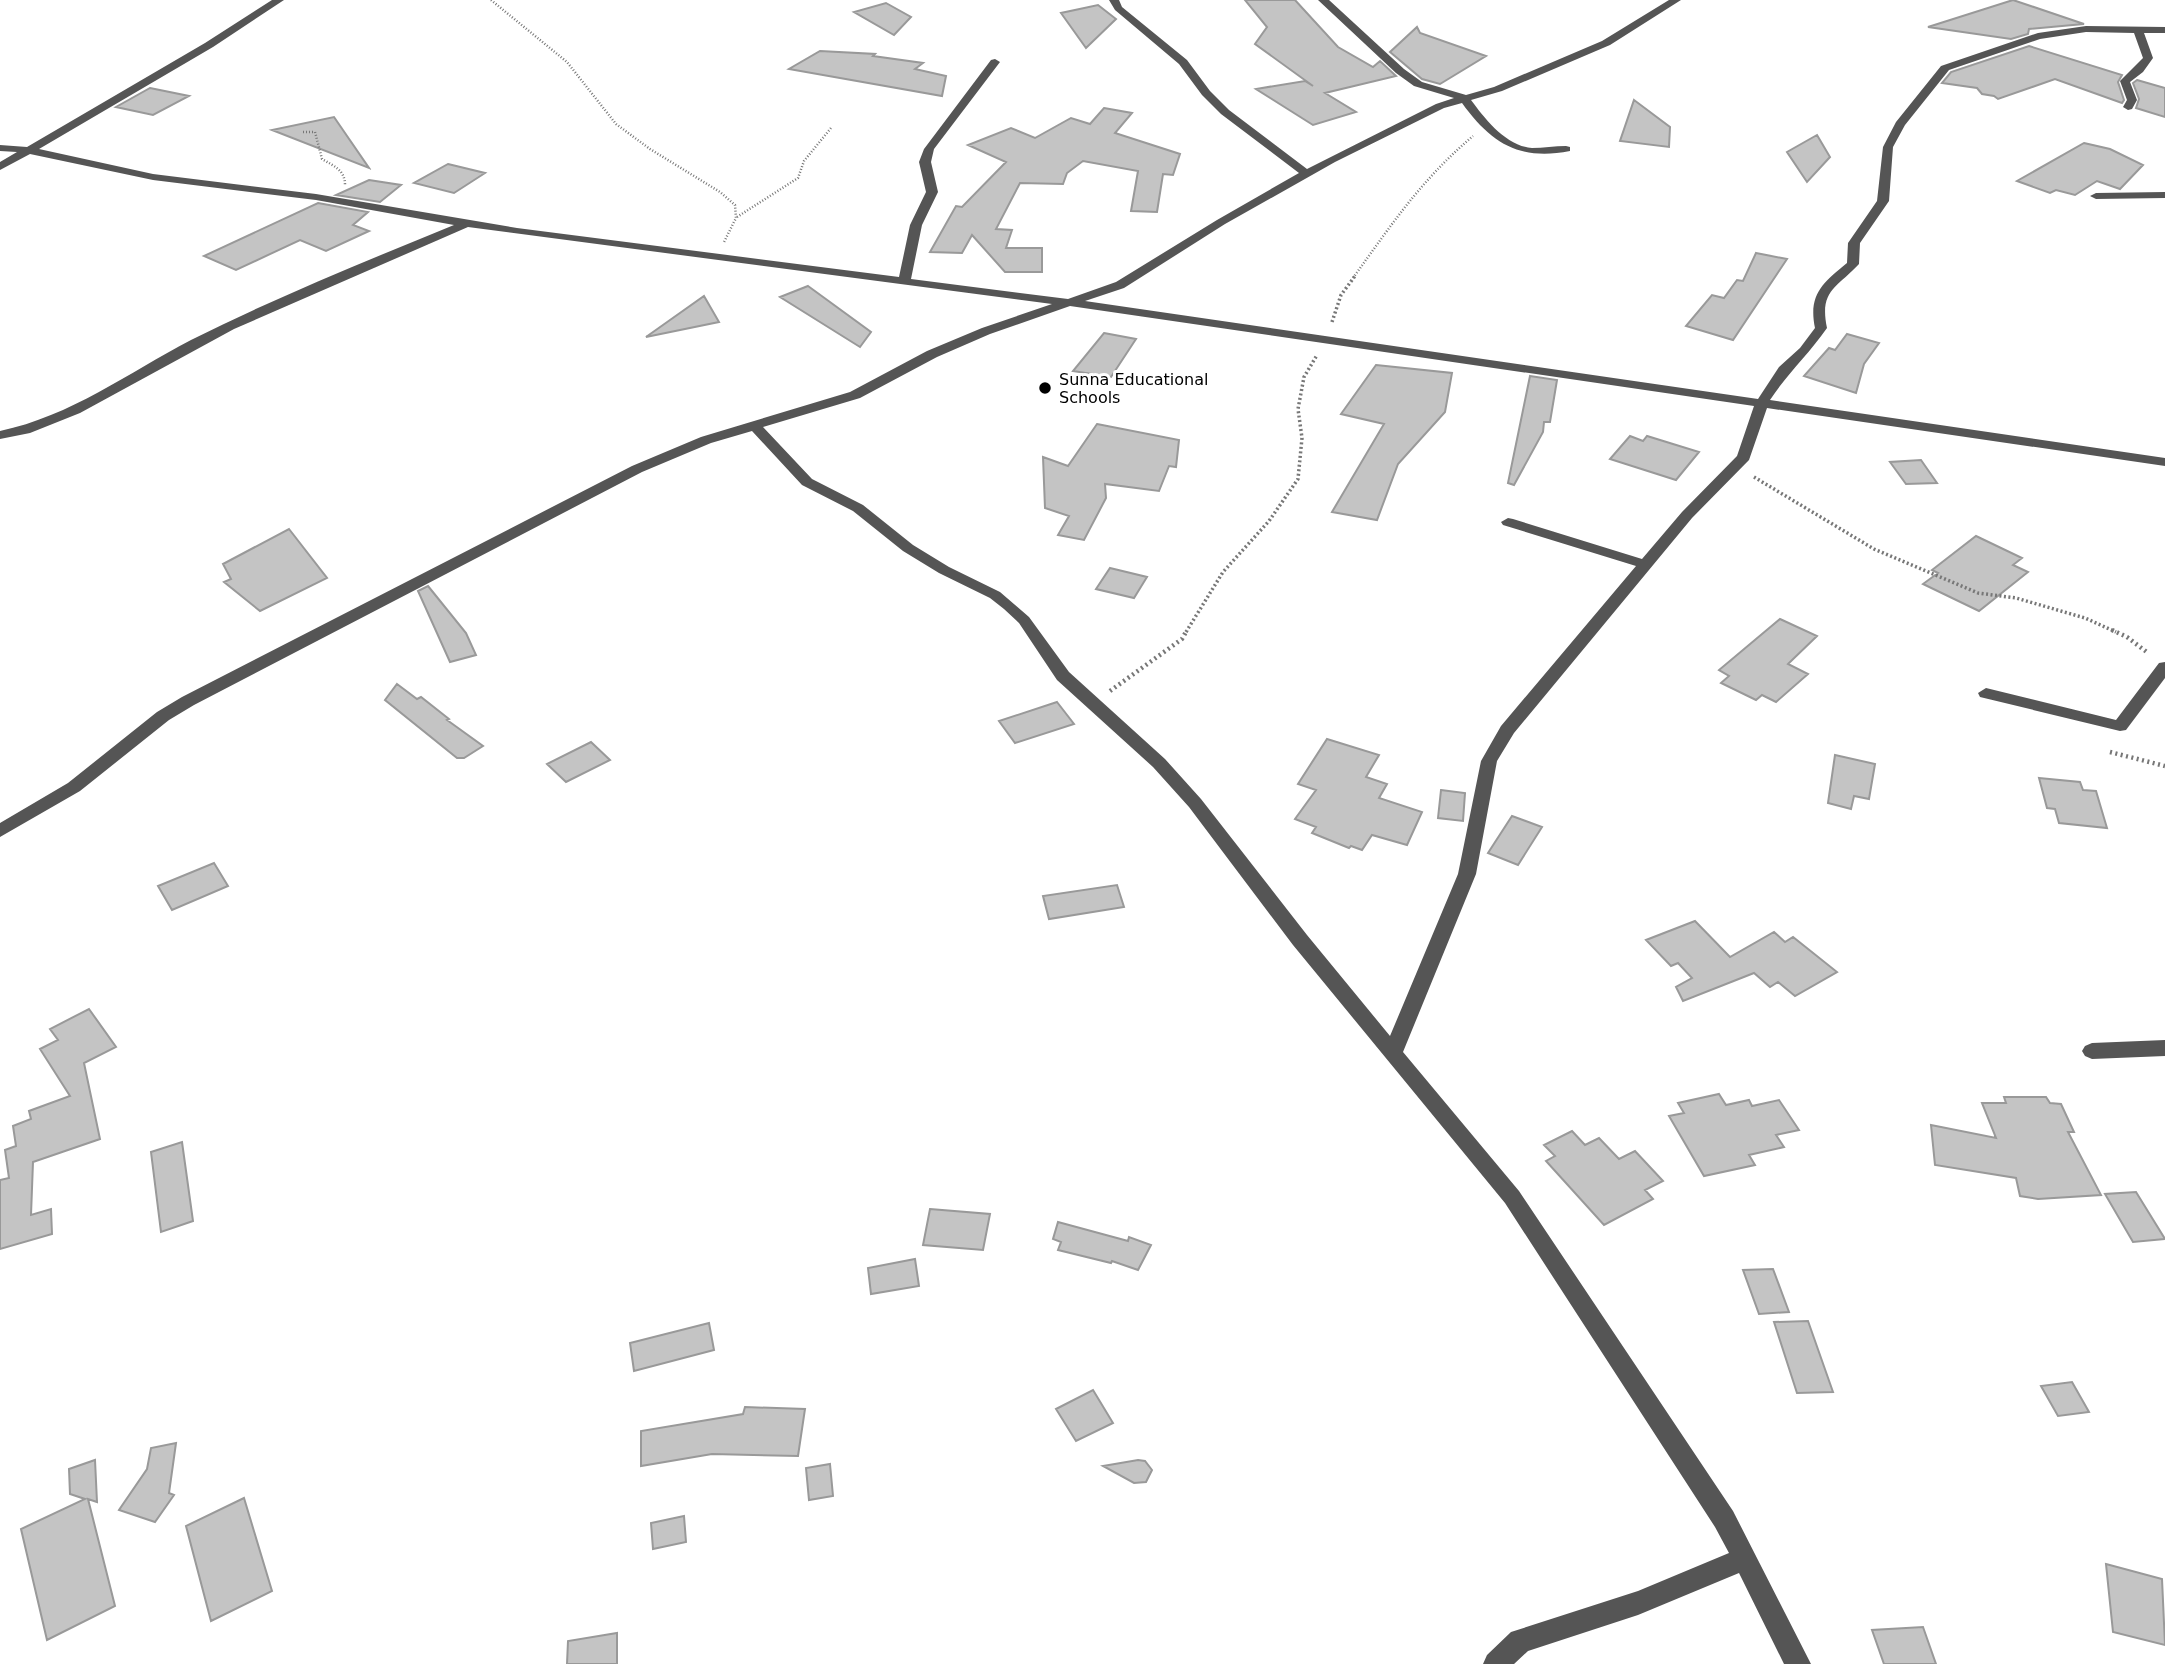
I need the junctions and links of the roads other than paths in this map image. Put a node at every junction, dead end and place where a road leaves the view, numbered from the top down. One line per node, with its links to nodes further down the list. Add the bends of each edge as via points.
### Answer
1 (279, 0): 12 (street)
2 (1114, 0): 14 (street, via 1183,62 1226,112)
3 (1323, 0): 8 (street, via 1409,78)
4 (1676, 0): 8 (street, via 1606,43 1498,89)
5 (2165, 30): 6 (street)
6 (2138, 31): 9 (street, via 2148,58 2125,81 2132,100); 20 (street, via 2086,29 2038,36 1954,63 1936,76 1888,147 1883,201 1854,243 1853,264 1824,290 1816,311 1821,328)
7 (995, 62): 18 (street, via 929,149 925,162 932,192 916,225)
8 (1464, 98): 11 (street, via 1483,124 1513,146 1530,151); 14 (street)
9 (2128, 107)
10 (0, 148): 12 (street)
11 (1566, 149)
12 (28, 150): 13 (street); 17 (street, via 153,177)
13 (0, 167)
14 (1307, 174): 19 (street, via 1120,285)
15 (2165, 195): 16 (street)
16 (2096, 196)
17 (468, 223): 18 (street); 22 (street, via 194,343 55,420)
18 (904, 282): 19 (street)
19 (1072, 303): 20 (street); 21 (street, via 986,331 855,395)
20 (1762, 402): 23 (street); 25 (street, via 1744,457 1687,515)
21 (755, 426): 28 (street, via 706,440 626,475 188,701 74,787); 31 (street, via 807,482 858,508 944,570 995,595 1024,620 1063,677 1159,763 1195,803)
22 (0, 435)
23 (2165, 462)
24 (1508, 522): 25 (street)
25 (1647, 565): 31 (street, via 1507,730 1489,761 1467,874)
26 (2160, 663): 27 (street, via 2120,726)
27 (1986, 693)
28 (0, 831)
29 (2165, 1048): 30 (street)
30 (2092, 1051)
31 (1393, 1053): 32 (street, via 1512,1197 1724,1519)
32 (1744, 1559): 33 (street, via 1638,1604 1520,1641); 34 (street)
33 (1496, 1664)
34 (1798, 1664)

